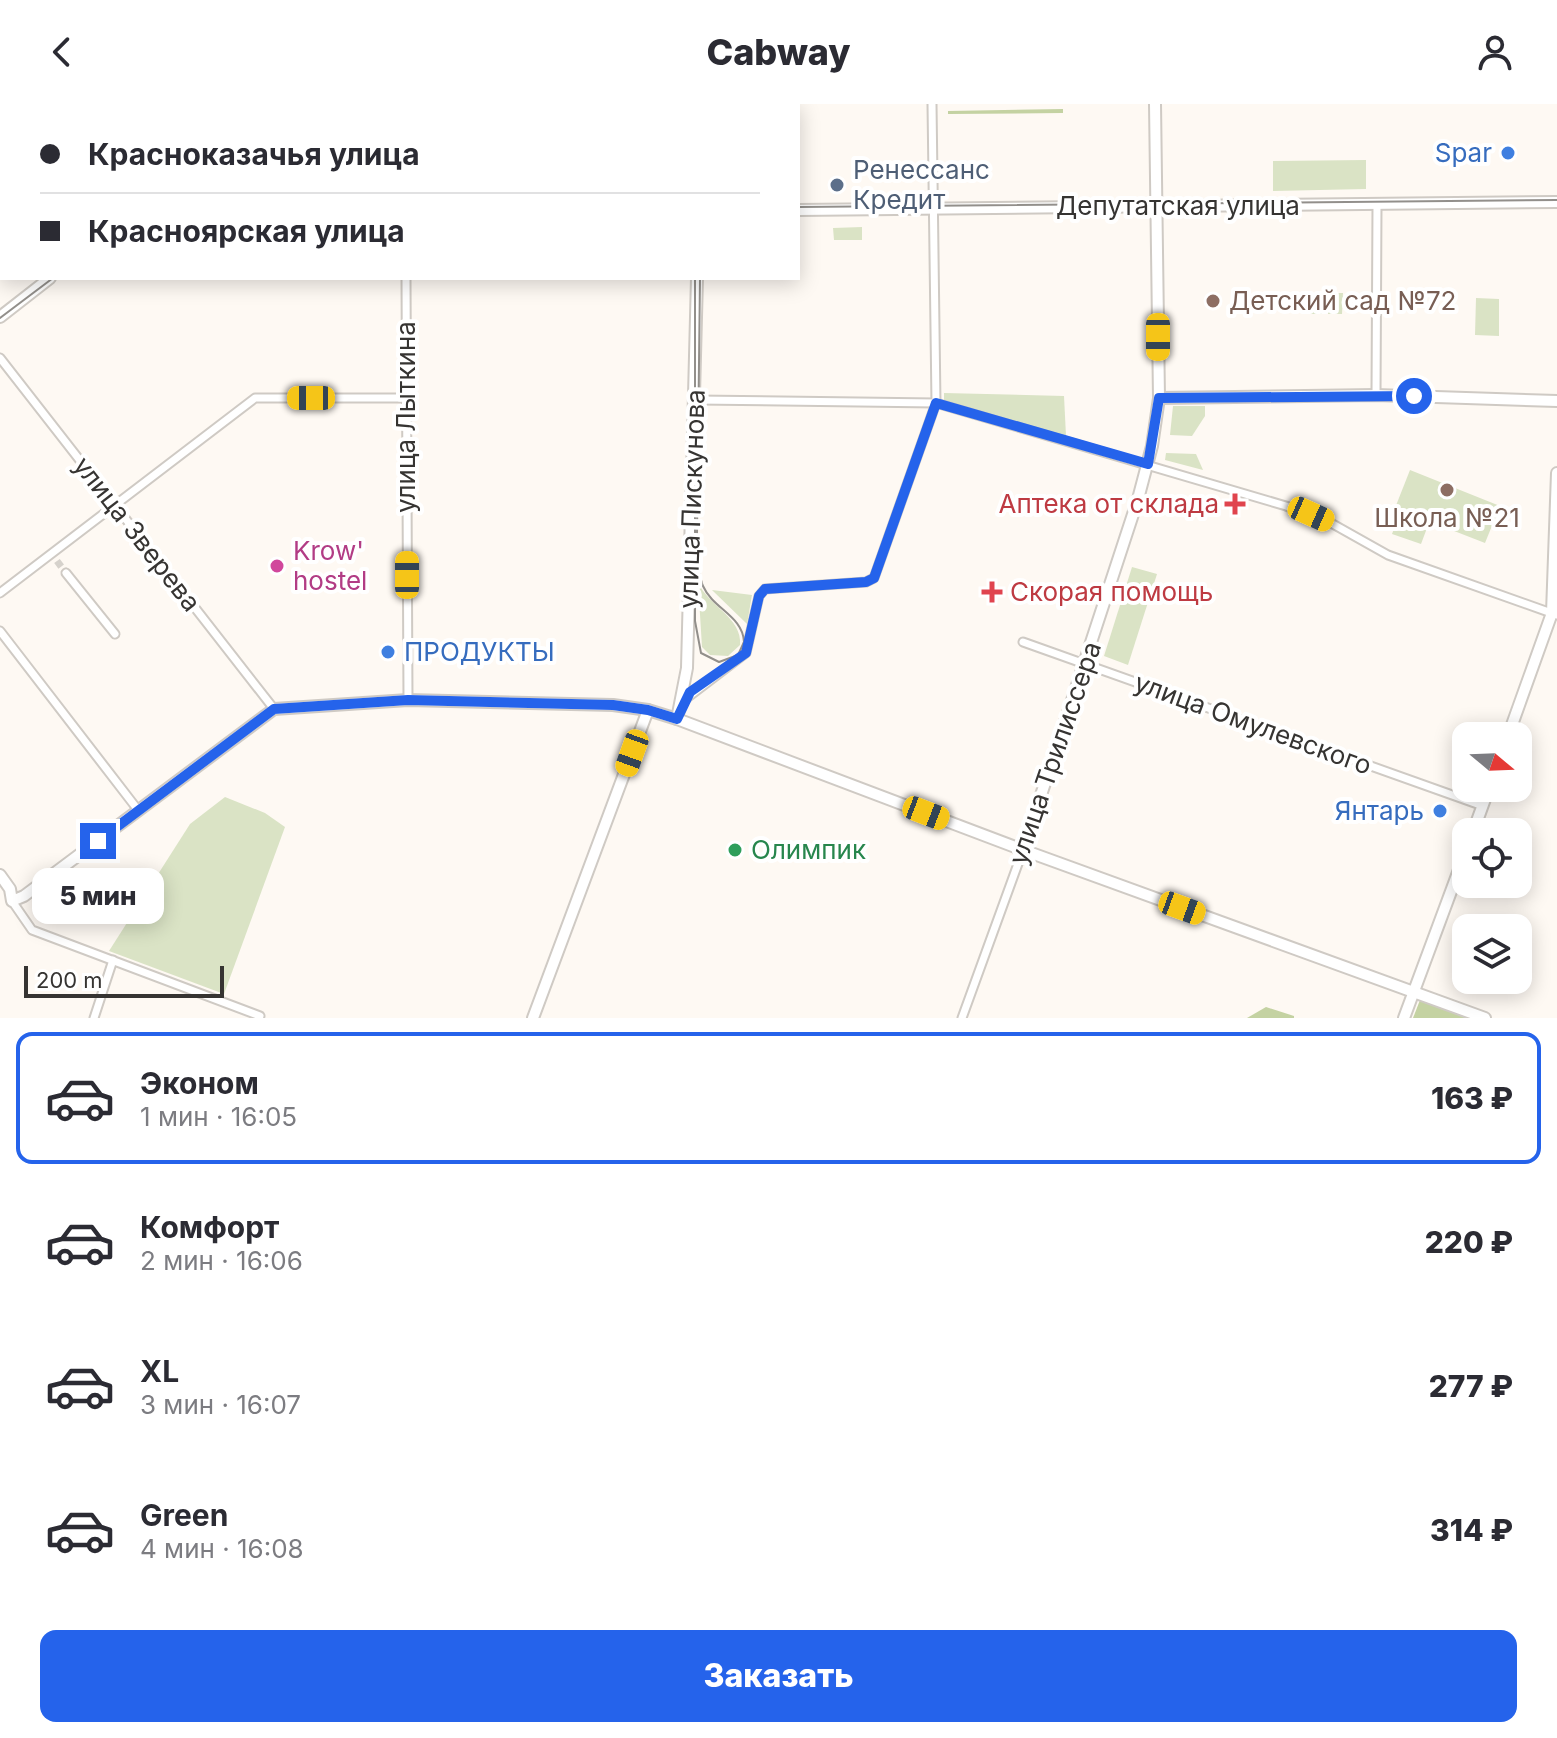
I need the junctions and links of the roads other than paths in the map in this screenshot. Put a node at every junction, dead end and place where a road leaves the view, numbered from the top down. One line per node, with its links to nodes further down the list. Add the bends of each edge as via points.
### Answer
1 (932, 104): 6 (street)
2 (1155, 104): 4 (street, улица Трилиссера)
3 (1557, 202): 5 (street, Депутатская улица)
4 (1156, 206): 5 (street, Депутатская улица); 6 (street, Депутатская улица); 15 (street, улица Трилиссера)
5 (1377, 206): 13 (street)
6 (933, 207): 7 (street, Депутатская улица); 18 (street)
7 (800, 210)
8 (47, 280): 11 (street)
9 (406, 280): 14 (street, улица Лыткина)
10 (697, 280): 16 (street, улица Пискунова)
11 (0, 317)
12 (0, 358): 21 (street, улица Зверева)
13 (1376, 395): 15 (street); 17 (street)
14 (406, 398): 21 (street, via 255,398); 31 (street, улица Лыткина)
15 (1159, 398): 19 (street, улица Трилиссера)
16 (696, 400): 18 (street); 32 (street, улица Пискунова)
17 (1557, 401)
18 (936, 403): 19 (street); 32 (street, via 874,578 765,589 746,653)
19 (1148, 464): 26 (street, via 1311,514 1388,555); 30 (street, улица Трилиссера)
20 (1557, 473): 26 (street)
21 (114, 506): 22 (street); 33 (street, улица Зверева)
22 (52, 554): 23 (street); 25 (street)
23 (57, 561)
24 (66, 573): 28 (street)
25 (0, 593)
26 (1555, 614): 36 (street)
27 (0, 631): 39 (street)
28 (115, 634)
29 (1023, 642): 30 (street, улица Омулевского)
30 (1085, 664): 38 (street, улица Омулевского); 41 (street, улица Трилиссера)
31 (408, 700): 33 (street); 34 (street)
32 (683, 701): 35 (street, улица Пискунова)
33 (274, 709): 39 (street)
34 (648, 710): 35 (street); 49 (street)
35 (677, 719): 41 (street)
36 (1513, 722)
37 (1484, 802): 38 (street)
38 (1483, 806): 40 (street)
39 (138, 810): 44 (street)
40 (1478, 818)
41 (1023, 850): 46 (street); 50 (street, улица Трилиссера)
42 (0, 875): 44 (street)
43 (1452, 889): 46 (street)
44 (12, 901): 45 (street, via 32,930)
45 (113, 960): 47 (street); 48 (street)
46 (1413, 993): 51 (street); 52 (street)
47 (260, 1016)
48 (94, 1018)
49 (533, 1018)
50 (962, 1018)
51 (1404, 1018)
52 (1485, 1018)

